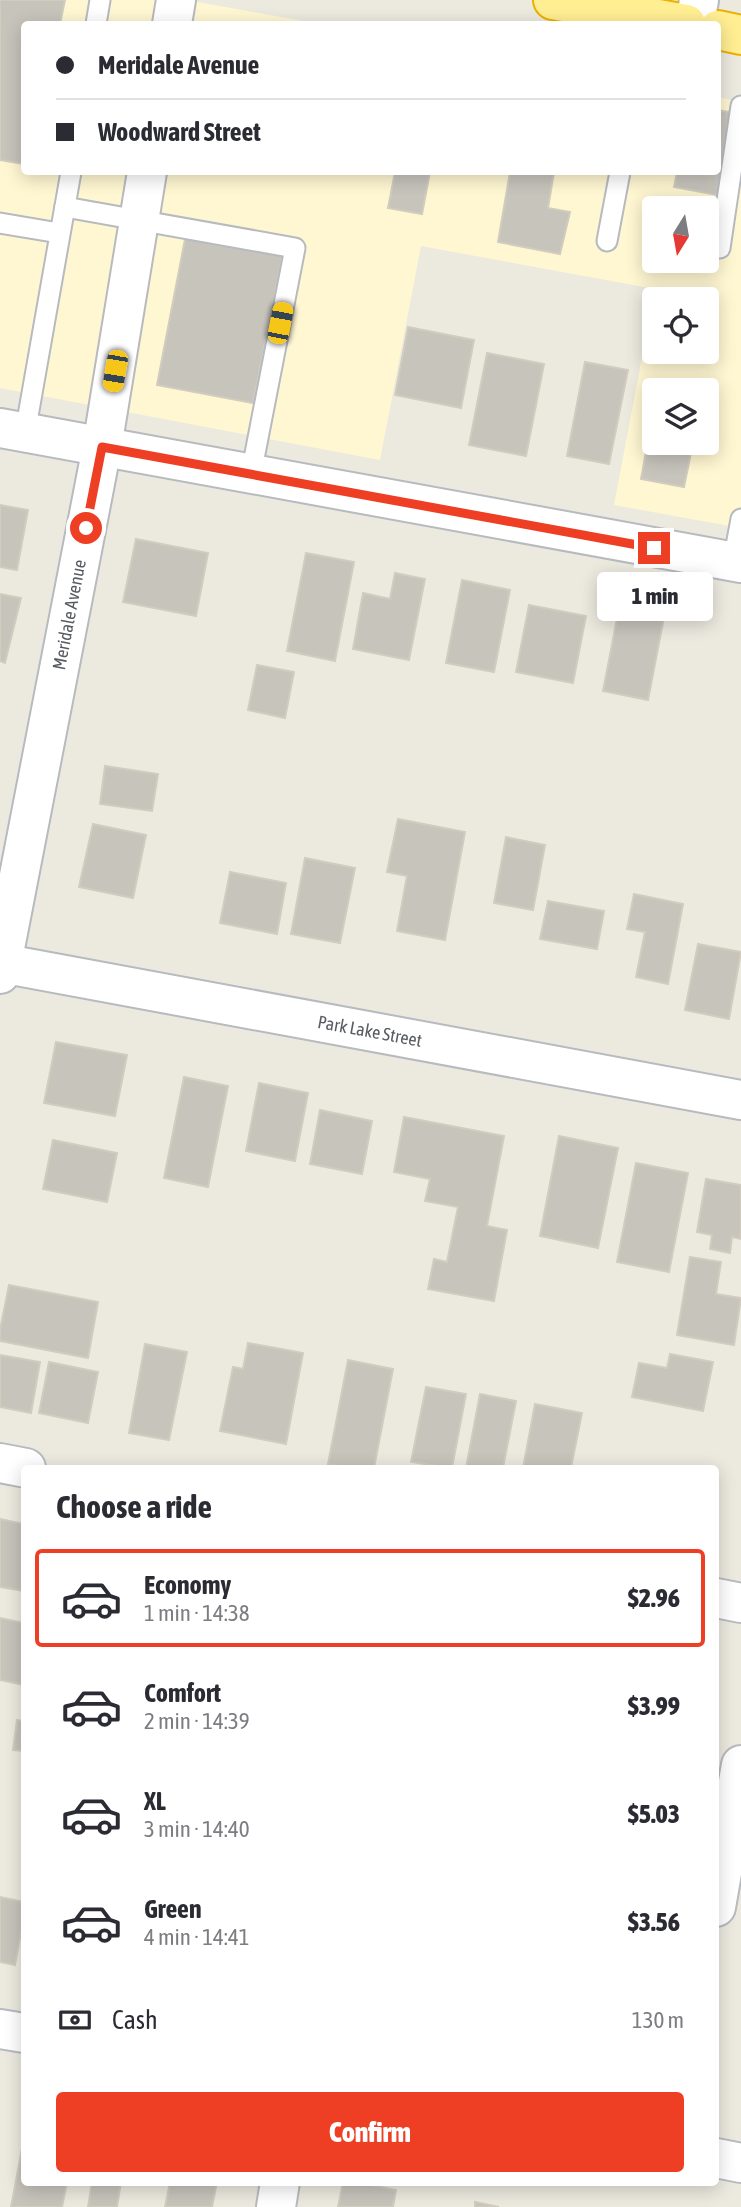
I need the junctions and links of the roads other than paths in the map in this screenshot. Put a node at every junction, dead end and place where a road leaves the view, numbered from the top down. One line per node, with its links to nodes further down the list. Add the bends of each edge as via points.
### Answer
1 (100, 0): 5 (lane)
2 (176, 0): 6 (street)
3 (553, 0): 7 (highway)
4 (699, 0): 8 (street)
5 (96, 21)
6 (172, 21)
7 (648, 21)
8 (696, 21)
9 (721, 31): 10 (highway)
10 (741, 35)
11 (741, 106): 20 (lane)
12 (70, 175): 15 (lane)
13 (147, 175): 16 (street, Meridale Avenue)
14 (619, 175): 19 (lane)
15 (65, 207): 16 (lane); 18 (lane)
16 (140, 220): 22 (street, Meridale Avenue); 23 (lane, via 295,248)
17 (0, 223): 18 (lane)
18 (60, 233): 21 (lane)
19 (607, 241)
20 (719, 248)
21 (12, 431): 22 (street)
22 (102, 447): 23 (street); 26 (street, Meridale Avenue)
23 (251, 474): 25 (street)
24 (741, 519): 25 (lane)
25 (737, 563)
26 (1, 967): 27 (street, Park Lake Street)
27 (741, 1100)
28 (0, 1463): 29 (street)
29 (21, 1467)
30 (719, 1599): 31 (street)
31 (741, 1603)
32 (741, 1765): 33 (street)
33 (719, 1890)
34 (0, 2029): 35 (street)
35 (21, 2032)
36 (719, 2159): 37 (street)
37 (741, 2163)
38 (279, 2186): 39 (street)
39 (276, 2207)

